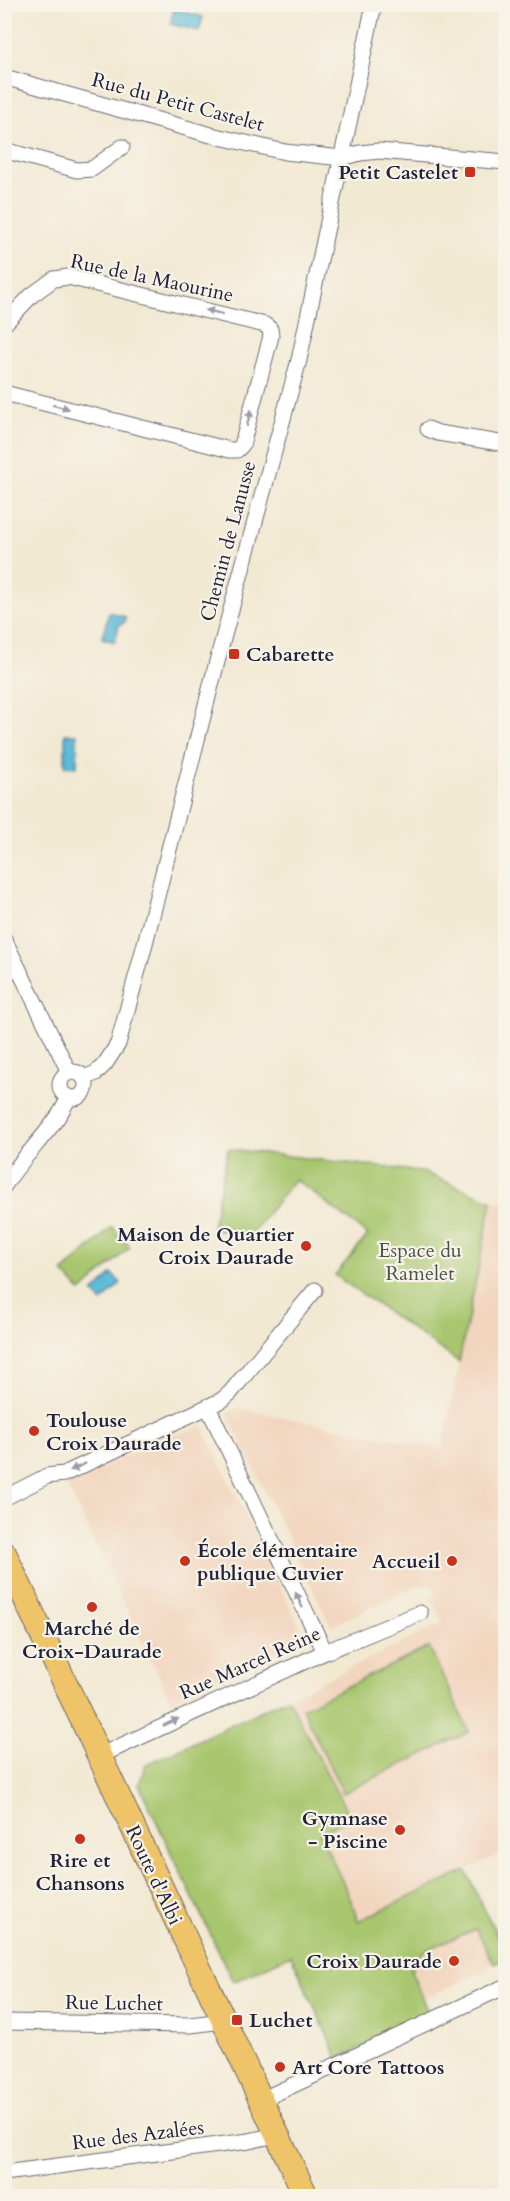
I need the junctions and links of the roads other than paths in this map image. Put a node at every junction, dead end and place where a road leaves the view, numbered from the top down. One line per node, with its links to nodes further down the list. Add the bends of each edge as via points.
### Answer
1 (374, 4): 5 (street, Chemin de Lanusse)
2 (4, 77): 5 (street, Rue du Petit Castelet, via 211,135 285,152)
3 (122, 147): 4 (street, via 92,169 77,170)
4 (4, 150)
5 (342, 158): 6 (street, via 379,152); 13 (street, Chemin de Lanusse, via 299,360 118,1044 105,1064)
6 (506, 162)
7 (4, 324): 8 (street, Rue de la Maourine, one-way to 7, via 237,450 242,445 271,336 265,325 68,277 54,279 32,295)
8 (4, 393)
9 (428, 429): 10 (street)
10 (506, 444)
11 (7, 950): 12 (street)
12 (69, 1072): 13 (street); 14 (street, via 63,1076 60,1087)
13 (84, 1078): 14 (street, via 82,1094)
14 (69, 1097): 15 (street)
15 (4, 1186)
16 (315, 1290): 17 (street, via 230,1393)
17 (208, 1407): 18 (street, one-way to 18, via 64,1474 47,1476); 21 (street, one-way to 17)
18 (4, 1497)
19 (4, 1553): 22 (main road, Route d'Albi)
20 (420, 1613): 21 (street, Rue Marcel Reine)
21 (325, 1652): 22 (street, Rue Marcel Reine, one-way to 21)
22 (99, 1756): 24 (main road, Route d'Albi)
23 (506, 1986): 26 (street)
24 (222, 2021): 25 (street, Rue Luchet, via 190,2025); 26 (main road, Route d'Albi)
25 (4, 2022)
26 (261, 2100): 27 (main road, Route d'Albi)
27 (276, 2135): 28 (street, Rue des Azalées); 29 (main road, Route d'Albi)
28 (4, 2173)
29 (306, 2196)

